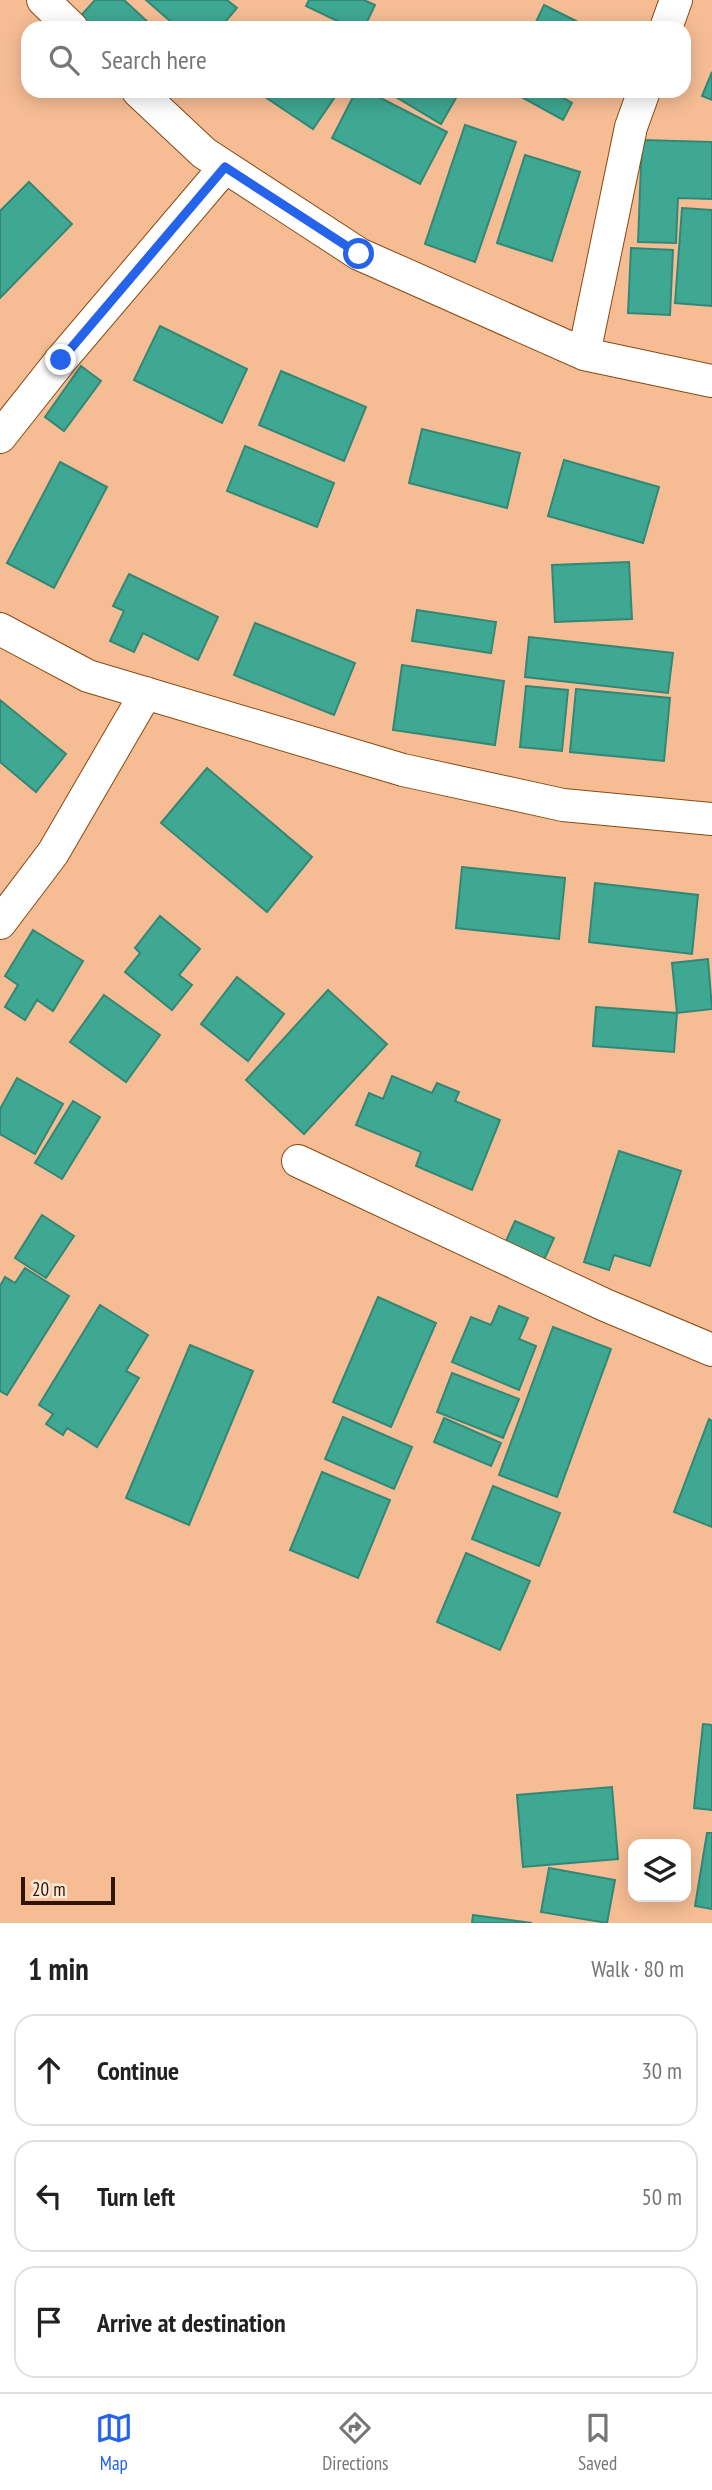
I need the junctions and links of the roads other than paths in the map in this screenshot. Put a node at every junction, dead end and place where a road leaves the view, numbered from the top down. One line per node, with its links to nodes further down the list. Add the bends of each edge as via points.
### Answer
1 (44, 0): 3 (street)
2 (676, 0): 4 (street)
3 (65, 21)
4 (668, 21)
5 (145, 98): 7 (street)
6 (641, 98): 8 (street, via 631,127)
7 (225, 167): 8 (street, via 359,254); 10 (street)
8 (584, 354): 9 (street)
9 (712, 381)
10 (0, 437)
11 (0, 629): 12 (street, via 88,677)
12 (146, 694): 13 (street, via 403,771 563,805); 14 (street, via 53,853)
13 (712, 819)
14 (0, 923)
15 (298, 1161): 16 (street, via 605,1305)
16 (712, 1350)

